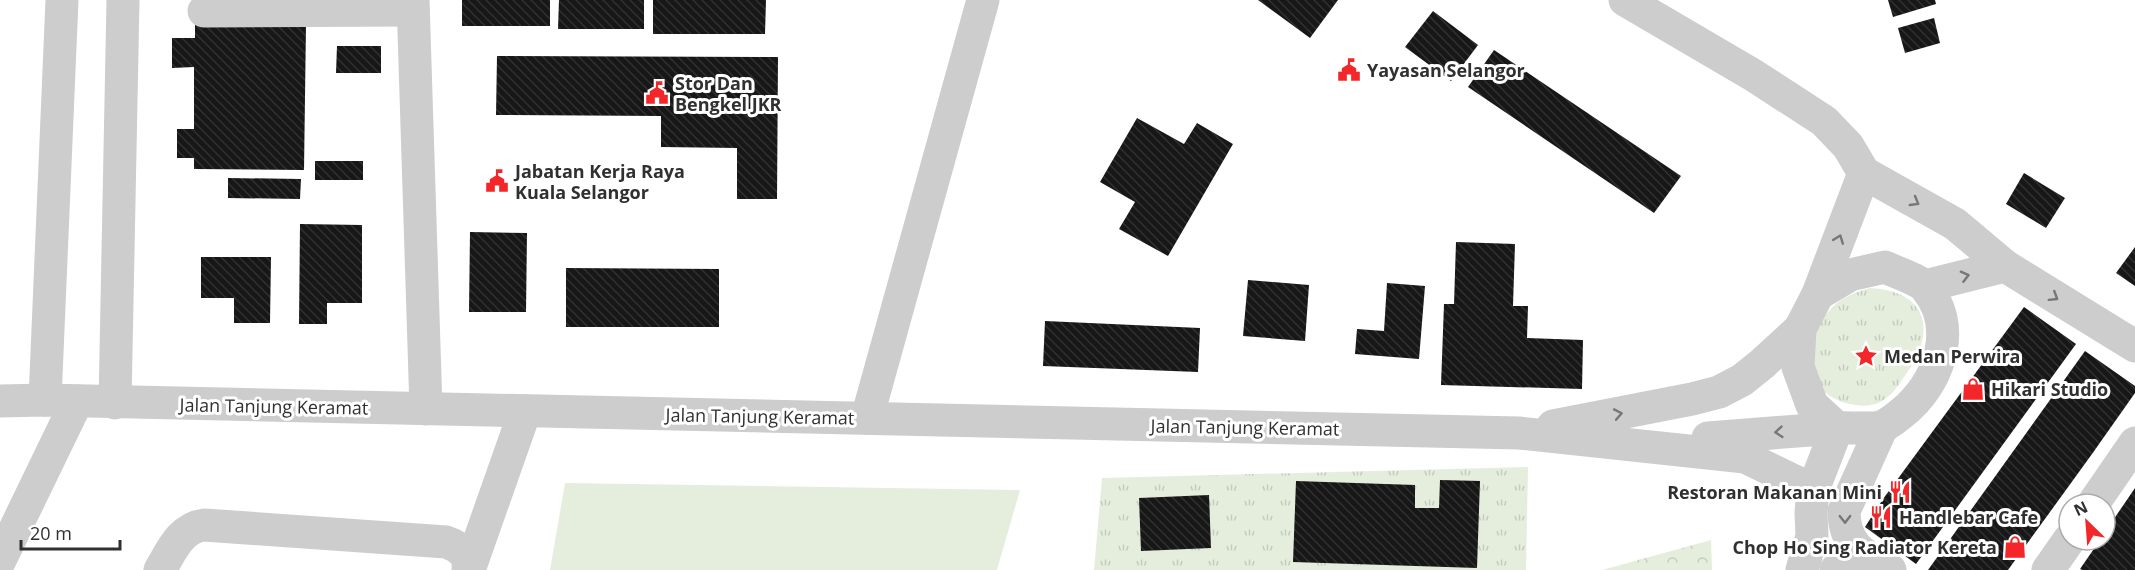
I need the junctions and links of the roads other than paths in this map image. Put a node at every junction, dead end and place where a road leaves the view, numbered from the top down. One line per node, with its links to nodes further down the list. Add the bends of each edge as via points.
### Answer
1 (62, 0): 14 (street)
2 (123, 0): 16 (street)
3 (983, 0): 19 (street)
4 (1625, 0): 7 (street, via 1824,121 1848,146)
5 (413, 5): 6 (street); 17 (street)
6 (204, 11)
7 (1864, 172): 8 (street, one-way to 8, via 1955,224); 10 (street, one-way to 7)
8 (2004, 266): 9 (street, one-way to 8); 12 (street, one-way to 12)
9 (1925, 286): 10 (street, via 1885,267 1850,275); 20 (street, via 1941,313 1943,346 1937,368 1921,395)
10 (1818, 294): 11 (street)
11 (1800, 329): 21 (street, via 1798,367 1812,405); 22 (street, one-way to 11, via 1719,392 1742,380)
12 (2135, 346)
13 (0, 400): 14 (street, Jalan Tanjung Keramat)
14 (45, 400): 15 (street, Jalan Tanjung Keramat)
15 (77, 401): 16 (street, Jalan Tanjung Keramat); 28 (street)
16 (115, 403): 17 (street, Jalan Tanjung Keramat)
17 (426, 409): 18 (street, Jalan Tanjung Keramat)
18 (525, 411): 19 (street, Jalan Tanjung Keramat); 31 (street)
19 (867, 418): 22 (street, Jalan Tanjung Keramat)
20 (1882, 426): 21 (street); 29 (street, one-way to 29, via 1844,511 1844,526 1852,544)
21 (1837, 428): 24 (street, one-way to 24); 25 (street)
22 (1519, 433): 24 (street)
23 (2135, 443): 26 (street)
24 (1631, 444): 25 (street, via 1745,457)
25 (1813, 489): 32 (street, via 1812,536)
26 (2101, 492)
27 (2061, 552): 34 (street)
28 (0, 560)
29 (1879, 564): 33 (street)
30 (160, 570): 31 (street, via 187,530 204,525 446,542 458,546 466,555)
31 (469, 570)
32 (1802, 570)
33 (1836, 570)
34 (2048, 570)

